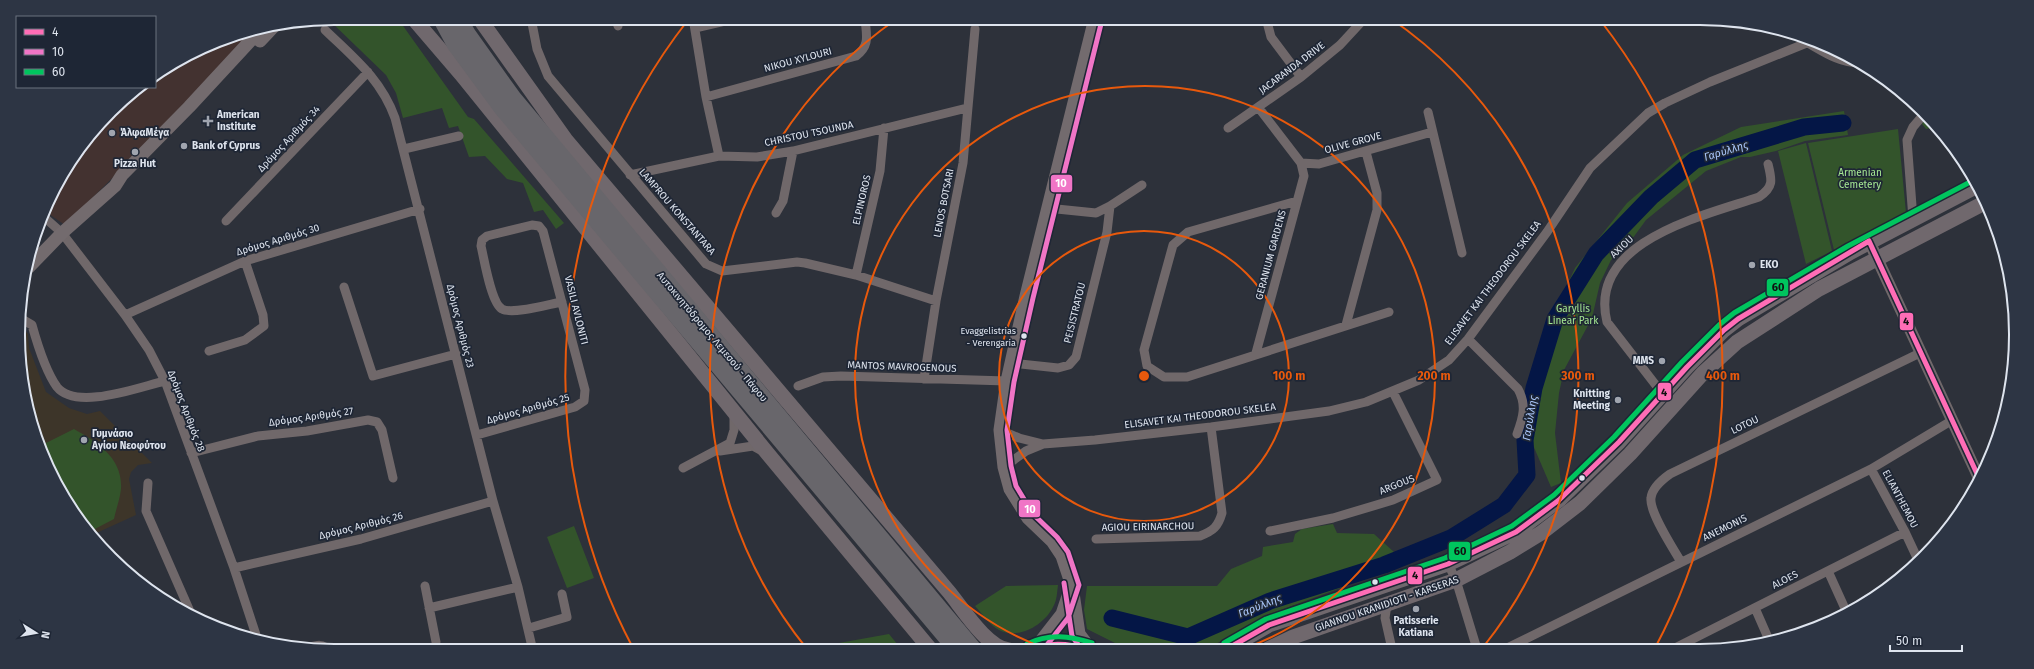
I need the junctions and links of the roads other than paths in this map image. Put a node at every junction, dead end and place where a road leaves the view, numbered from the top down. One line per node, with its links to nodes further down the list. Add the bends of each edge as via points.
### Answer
1 (419, 25): 78 (main road)
2 (445, 25): 121 (highway, Αυτοκινητόδρομος Λεμεσού - Πάφου, via 455,44 502,108)
3 (462, 25): 122 (highway, Αυτοκινητόδρομος Λεμεσού - Πάφου, via 513,98)
4 (484, 25): 123 (main road, via 571,146 982,634)
5 (532, 25): 37 (street, LAMPROU KONSTANTARA, via 537,49 548,76)
6 (694, 25): 12 (street)
7 (708, 25): 12 (street)
8 (866, 25): 22 (street, NIKOU XYLOURI, via 867,40 864,50 856,56)
9 (1093, 25): 44 (main road)
10 (1268, 25): 21 (street, via 1271,37)
11 (1359, 25): 21 (street, JACARANDA DRIVE, via 1340,45)
12 (695, 28): 22 (street)
13 (975, 29): 24 (street, LENOS BOTSARI)
14 (325, 30): 20 (street, Δρόμος Αριθμός 23)
15 (268, 32): 39 (main road, via 154,155 126,182)
16 (255, 36): 39 (main road, via 190,107 122,175)
17 (1805, 44): 64 (street, ELISAVET KAI THEODOROU SKELEA, via 1665,103 1630,128 1590,168 1547,232)
18 (1830, 55): 19 (street)
19 (1844, 61)
20 (368, 72): 31 (street, Δρόμος Αριθμός 23, via 389,101); 49 (street, Δρόμος Αριθμός 34)
21 (1301, 77): 23 (street, JACARANDA DRIVE)
22 (706, 97): 34 (street)
23 (1258, 107): 28 (street, JACARANDA DRIVE); 35 (street)
24 (967, 108): 27 (street, CHRISTOU TSOUNDA); 59 (street, LENOS BOTSARI, via 963,164)
25 (1428, 112): 29 (street)
26 (1920, 118): 47 (street, via 1908,134 1907,140)
27 (884, 128): 32 (street, CHRISTOU TSOUNDA); 56 (street, ELPINOROS, via 881,166)
28 (1228, 128)
29 (1432, 132): 33 (street, OLIVE GROVE); 52 (street)
30 (459, 136): 31 (street)
31 (404, 149): 45 (street, Δρόμος Αριθμός 23)
32 (793, 151): 34 (street, CHRISTOU TSOUNDA, via 758,157); 46 (street, via 783,201)
33 (1366, 152): 35 (street, OLIVE GROVE, via 1319,164); 63 (street, via 1377,194 1377,210)
34 (720, 156): 37 (street, CHRISTOU TSOUNDA)
35 (1301, 162): 41 (street, GERANIUM GARDENS, via 1304,176)
36 (1768, 164): 75 (street, AXIOU, via 1772,180 1767,192 1696,218 1644,242 1628,254 1609,279 1603,308 1607,322)
37 (630, 175): 56 (street, LAMPROU KONSTANTARA, via 706,264 714,269 722,271 797,262)
38 (1142, 185): 43 (street)
39 (115, 186): 50 (main road)
40 (1972, 188): 47 (main road, GIANNOU KRANIDIOTI - KARSERAS)
41 (1297, 201): 68 (street, GERANIUM GARDENS); 68 (street, via 1188,232 1173,245 1144,350 1147,366 1164,377 1187,377)
42 (1980, 205): 53 (main road, GIANNOU KRANIDIOTI - KARSERAS)
43 (1110, 206): 44 (street, via 1096,212); 69 (street, PEISISTRATOU, via 1107,232 1076,357 1069,365 1058,368)
44 (1047, 208): 69 (main road)
45 (420, 209): 54 (street, Δρόμος Αριθμός 30); 67 (street, Δρόμος Αριθμός 23)
46 (776, 213)
47 (1913, 219): 51 (main road, GIANNOU KRANIDIOTI - KARSERAS)
48 (47, 220): 50 (street, Δρόμος Αριθμός 28)
49 (226, 222)
50 (62, 233): 55 (main road); 61 (street, Δρόμος Αριθμός 28)
51 (1869, 242): 53 (street); 75 (main road, GIANNOU KRANIDIOTI - KARSERAS, via 1738,319)
52 (1462, 253)
53 (1878, 259): 66 (street); 77 (main road, GIANNOU KRANIDIOTI - KARSERAS, via 1819,289 1736,342)
54 (245, 261): 61 (street, Δρόμος Αριθμός 30); 65 (street, via 263,315 264,326 245,340)
55 (34, 262)
56 (856, 275): 59 (street, LAMPROU KONSTANTARA)
57 (344, 287): 67 (street, via 373,376)
58 (562, 302): 58 (street, VASILI AVLONITI, via 543,231 539,226 532,225 502,232 482,240 481,246 495,302 502,309 512,311); 76 (street, VASILI AVLONITI, via 585,390)
59 (936, 302): 70 (street, LENOS BOTSARI)
60 (1390, 312): 63 (street)
61 (125, 315): 71 (street, Δρόμος Αριθμός 28, via 149,350)
62 (26, 321): 71 (street, via 32,325 39,350 58,387 74,398 90,399)
63 (1346, 325): 68 (street)
64 (1468, 339): 74 (street, ELISAVET KAI THEODOROU SKELEA, via 1448,360 1419,380); 82 (street, via 1520,394 1524,406)
65 (209, 351)
66 (1922, 352): 79 (street); 99 (street, LOTOU, via 1670,474 1660,482 1651,497 1653,510)
67 (456, 354): 83 (street, Δρόμος Αριθμός 23)
68 (1256, 354)
69 (1011, 364): 72 (main road)
70 (924, 379): 72 (street, MANTOS MAVROGENOUS); 73 (street, MANTOS MAVROGENOUS, via 841,376 823,377)
71 (165, 381): 86 (street, Δρόμος Αριθμός 28)
72 (1007, 381): 81 (main road)
73 (798, 386)
74 (1393, 392): 80 (street, ELISAVET KAI THEODOROU SKELEA, via 1329,411); 95 (street, ARGOUS, via 1437,480 1393,500 1333,518)
75 (1662, 393): 77 (street, AXIOU); 100 (main road, GIANNOU KRANIDIOTI - KARSERAS, via 1619,442 1559,500 1516,532)
76 (584, 401): 83 (street, Δρόμος Αριθμός 25, via 575,407)
77 (1673, 405): 103 (main road, GIANNOU KRANIDIOTI - KARSERAS, via 1630,454 1580,502 1541,533)
78 (734, 412): 85 (street, via 734,430 730,443); 87 (main road)
79 (1951, 421): 90 (street, ANEMONIS); 91 (street)
80 (1211, 427): 84 (street, ELISAVET KAI THEODOROU SKELEA); 97 (street, AGIOU EIRINARCHOU, via 1222,513 1219,524 1212,531 1200,536)
81 (1000, 430): 84 (street, ELISAVET KAI THEODOROU SKELEA); 88 (main road)
82 (1517, 434)
83 (477, 435): 94 (street, Δρόμος Αριθμός 23)
84 (1043, 444): 88 (street, ELISAVET KAI THEODOROU SKELEA, via 1026,451)
85 (716, 452): 87 (street, via 753,446); 89 (street)
86 (191, 453): 92 (street, Δρόμος Αριθμός 27, via 258,436 307,431 368,420 377,422 382,430); 101 (street, Δρόμος Αριθμός 28)
87 (768, 454): 120 (main road)
88 (1004, 467): 105 (main road, via 1010,489 1028,518 1052,541 1062,556)
89 (683, 468)
90 (1871, 469): 96 (street, ELIANTHEMOU); 99 (street, ANEMONIS)
91 (1976, 472)
92 (393, 478)
93 (148, 483): 108 (street, via 146,511)
94 (493, 501): 101 (street, Δρόμος Αριθμός 26, via 361,539); 106 (street, Δρόμος Αριθμός 23)
95 (1270, 531)
96 (1905, 532): 98 (street, ELIANTHEMOU); 102 (street, ALOES)
97 (1096, 539)
98 (1916, 555)
99 (1681, 562): 132 (street, ANEMONIS)
100 (1448, 564): 103 (street); 128 (main road, GIANNOU KRANIDIOTI - KARSERAS, via 1269,625)
101 (234, 568): 116 (street, Δρόμος Αριθμός 28)
102 (1828, 571): 110 (street, ALOES); 111 (street)
103 (1456, 580): 112 (main road, GIANNOU KRANIDIOTI - KARSERAS); 131 (street)
104 (425, 586): 109 (street)
105 (1072, 586): 124 (main road, via 1062,614); 127 (main road, via 1079,634)
106 (518, 587): 109 (street); 115 (street, Δρόμος Αριθμός 23)
107 (562, 594): 113 (street)
108 (188, 607)
109 (429, 608): 118 (street)
110 (1755, 608): 117 (street); 133 (street, ALOES)
111 (1845, 608)
112 (1386, 611): 129 (main road, GIANNOU KRANIDIOTI - KARSERAS, via 1371,609); 130 (street)
113 (567, 617): 114 (street); 115 (street)
114 (570, 627)
115 (529, 628): 119 (street, Δρόμος Αριθμός 23)
116 (254, 633)
117 (1767, 636)
118 (436, 642)
119 (532, 644)
120 (927, 644)
121 (952, 644)
122 (969, 644)
123 (996, 644)
124 (1037, 644)
125 (1050, 644): 126 (main road)
126 (1074, 644)
127 (1086, 644)
128 (1236, 644)
129 (1279, 644)
130 (1391, 644)
131 (1475, 644)
132 (1515, 644)
133 (1692, 644)

